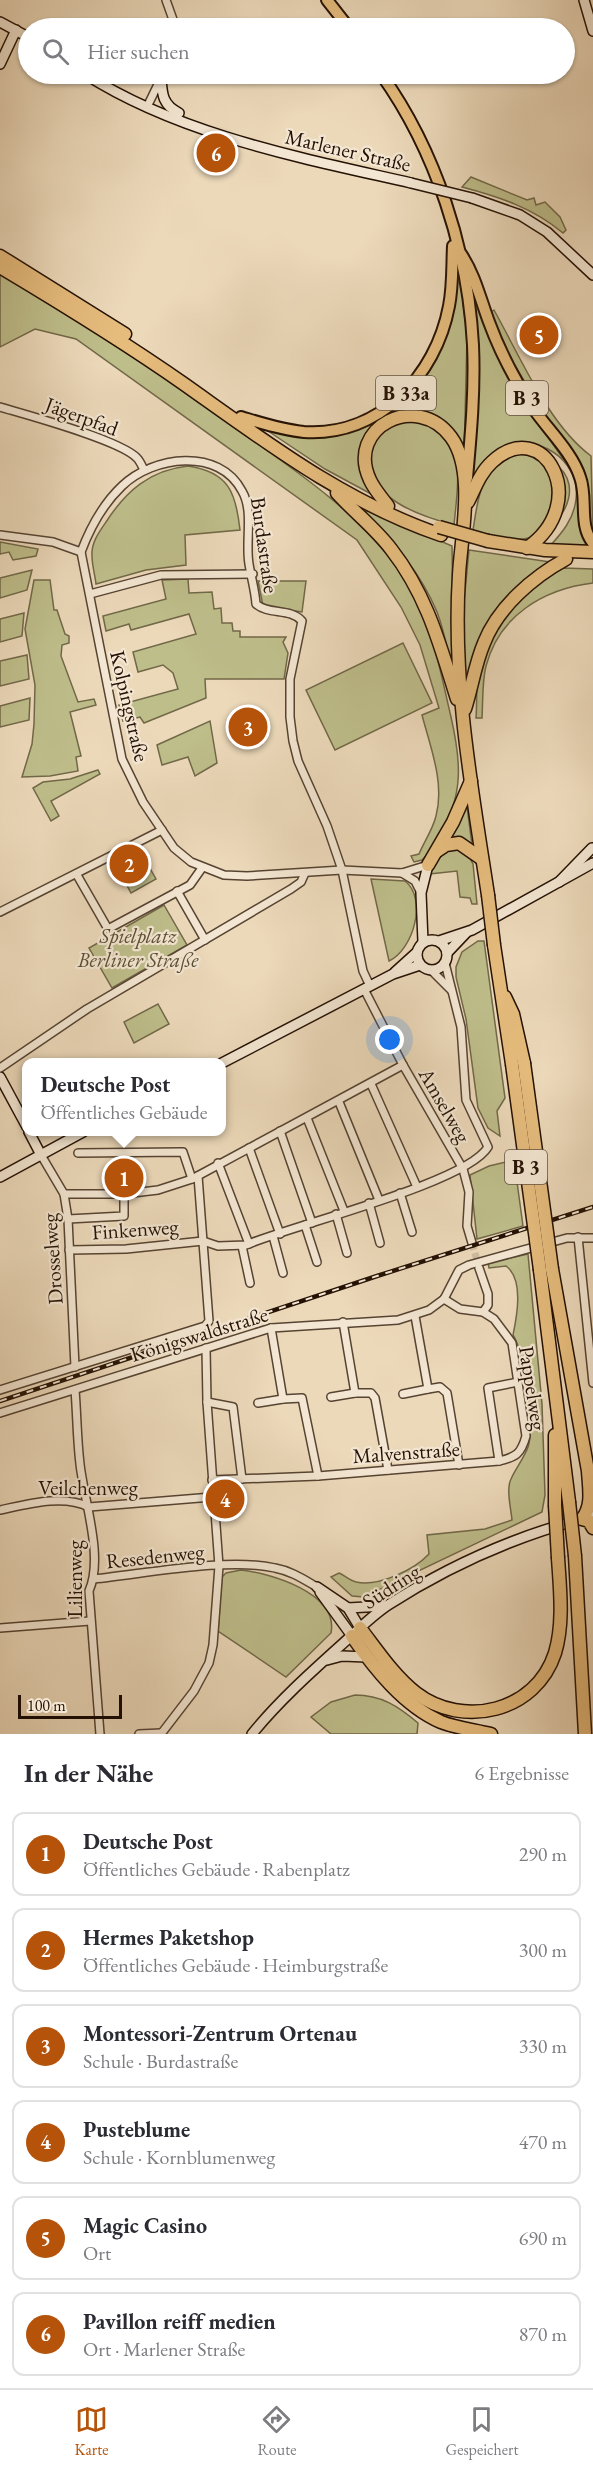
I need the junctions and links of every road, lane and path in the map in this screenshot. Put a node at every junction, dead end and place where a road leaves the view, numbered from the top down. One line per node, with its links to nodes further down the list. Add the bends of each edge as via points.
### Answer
1 (166, 0): 4 (street)
2 (327, 0): 5 (main road)
3 (584, 0): 8 (street)
4 (172, 18)
5 (341, 18)
6 (0, 22): 7 (street)
7 (16, 30): 9 (street)
8 (593, 31)
9 (0, 64)
10 (104, 84): 14 (street, Marlener Straße)
11 (158, 84): 14 (street)
12 (163, 84): 15 (street, via 167,107 195,119)
13 (387, 84): 16 (main road, B 3, via 425,152)
14 (147, 107): 15 (street, Marlener Straße)
15 (206, 129): 20 (street, Marlener Straße, bridge, via 266,149 472,198 520,215 547,232)
16 (453, 228): 17 (main road, B 3); 22 (main road, B 33a, via 452,286 438,342 410,389 393,405 354,426 325,432 303,432)
17 (459, 252): 25 (main road, B 3, via 473,345); 30 (main road, B 3, via 472,271 513,375 580,476 586,532)
18 (0, 256): 22 (highway, B 33a, via 94,313)
19 (0, 267): 24 (highway, B 33a, via 108,332)
20 (593, 275)
21 (0, 408): 23 (street, Jägerpfad, via 38,417 121,448 137,457)
22 (241, 417): 26 (highway, B 33a, via 330,476)
23 (144, 470): 33 (street, Burdastraße, via 105,505); 37 (street, Burdastraße, via 183,461 203,462 218,466 232,478 243,492)
24 (327, 483): 28 (highway, B 33a, via 394,517); 39 (highway, B 3, via 390,547 419,590)
25 (466, 489): 26 (highway, B 3, via 453,440 441,425 423,416 407,415 387,421 371,436 365,450 370,481); 27 (highway, B 3)
26 (388, 506): 28 (highway, B 33a)
27 (464, 511): 32 (highway, via 479,478 500,456 514,450 545,452 558,460 571,478 573,497 566,519 557,531); 39 (highway, B 3, via 458,609)
28 (440, 531): 31 (highway, B 33a)
29 (0, 535): 33 (street, via 53,542)
30 (593, 543)
31 (488, 545): 32 (highway, B 33a); 35 (highway, B 33a)
32 (527, 548): 34 (highway, B 33a)
33 (81, 552): 38 (street, Kolpingstraße)
34 (593, 552)
35 (567, 559): 36 (highway, B 33a); 39 (highway, via 538,576 494,624 477,663)
36 (593, 561)
37 (253, 574): 38 (street, via 161,575); 48 (street, Burdastraße, via 258,606 298,616 302,621 290,679 293,741)
38 (90, 594): 41 (street, Kolpingstraße, via 122,759)
39 (463, 716): 40 (highway, B 3)
40 (471, 781): 43 (highway); 44 (highway, B 3)
41 (162, 830): 47 (street, Kolpingstraße, via 174,848); 51 (street)
42 (593, 847): 52 (street)
43 (436, 851): 44 (highway, via 459,843); 46 (highway)
44 (482, 858): 109 (highway, B 3, bridge, via 500,987 513,1014)
45 (593, 863): 52 (street)
46 (428, 864): 50 (street, Kolpingstraße); 54 (street)
47 (202, 868): 49 (street, Kolpingstraße, via 224,875); 53 (street, via 195,880)
48 (342, 870): 49 (street, Kolpingstraße); 50 (street, Kolpingstraße); 67 (street, Burdastraße)
49 (305, 873): 58 (street, via 291,889)
50 (402, 873): 54 (street, via 415,881)
51 (77, 875): 53 (street, via 108,929); 55 (street)
52 (557, 884): 57 (street)
53 (177, 891): 58 (street)
54 (421, 893): 56 (street)
55 (0, 912)
56 (422, 915): 59 (street); 60 (street)
57 (467, 932): 59 (street); 62 (street)
58 (205, 940): 71 (street, via 93,1006)
59 (437, 940): 60 (street); 62 (street)
60 (423, 942): 61 (street)
61 (416, 953): 64 (street); 66 (street)
62 (447, 953): 63 (street)
63 (445, 963): 65 (street); 68 (street)
64 (420, 965): 65 (street); 66 (street)
65 (431, 970): 68 (street)
66 (393, 974): 67 (street)
67 (367, 988): 69 (street); 70 (street, Amselweg)
68 (453, 992): 84 (street, via 461,1028 466,1100 488,1147 482,1157)
69 (226, 1061)
70 (403, 1065): 73 (street); 84 (street, Amselweg)
71 (0, 1068)
72 (0, 1077): 75 (street)
73 (371, 1084): 74 (street); 87 (street)
74 (339, 1102): 76 (street); 91 (street)
75 (22, 1118)
76 (307, 1118): 77 (street); 93 (street)
77 (280, 1131): 80 (street); 96 (street)
78 (32, 1136): 82 (street)
79 (74, 1136): 82 (street)
80 (249, 1149): 83 (street); 98 (street)
81 (78, 1153): 86 (street, Finkenweg, via 183,1152)
82 (41, 1155): 85 (street); 89 (street, Drosselweg)
83 (218, 1164): 86 (street); 104 (street)
84 (463, 1169): 87 (street); 103 (street, Amselweg, via 469,1192 467,1226)
85 (0, 1177)
86 (195, 1177): 90 (street, via 158,1190); 101 (street, Finkenweg)
87 (417, 1187): 88 (street)
88 (400, 1193): 91 (street); 97 (street)
89 (64, 1194): 90 (street); 95 (street, Drosselweg)
90 (124, 1194): 95 (street, via 124,1216)
91 (379, 1200): 92 (street)
92 (369, 1203): 93 (street); 102 (street)
93 (345, 1211): 94 (street)
94 (336, 1214): 96 (street); 106 (street)
95 (68, 1219): 105 (street, Drosselweg)
96 (309, 1224): 98 (street); 107 (street)
97 (412, 1232)
98 (276, 1235): 104 (street); 110 (street)
99 (578, 1237): 100 (street); 112 (street, via 469,1264 459,1270); 121 (street)
100 (593, 1238)
101 (203, 1241): 104 (street, via 218,1246); 105 (street, Finkenweg); 118 (street, Finkenweg, via 209,1321 205,1326)
102 (380, 1243)
103 (472, 1244)
104 (246, 1245): 111 (street)
105 (69, 1250): 118 (street, Drosselweg)
106 (347, 1252)
107 (317, 1262)
108 (479, 1269): 113 (street, via 488,1294)
109 (546, 1269): 119 (highway); 135 (highway)
110 (283, 1273)
111 (250, 1283)
112 (444, 1299): 113 (street, via 460,1309); 114 (street, Königswaldstraße)
113 (483, 1312): 120 (street, Pappelweg, via 494,1319 512,1342)
114 (415, 1316): 115 (street, Königswaldstraße); 122 (street)
115 (344, 1322): 116 (street, Königswaldstraße); 125 (street)
116 (271, 1328): 117 (street, Königswaldstraße); 128 (street)
117 (206, 1348): 124 (street, Königswaldstraße); 129 (street)
118 (75, 1367): 123 (street)
119 (554, 1376): 152 (highway, bridge, via 561,1608 555,1654 537,1683 503,1708 472,1713 444,1708 415,1693); 160 (highway, bridge, via 575,1556)
120 (518, 1382): 132 (street, Pappelweg, via 526,1436 515,1458); 132 (street, via 488,1388)
121 (593, 1383)
122 (428, 1389): 126 (street); 133 (street, via 440,1387 447,1393)
123 (0, 1390)
124 (75, 1390): 131 (street, Königswaldstraße); 141 (street, Lilienweg, via 80,1465)
125 (355, 1393): 127 (street); 134 (street, via 371,1393 375,1398)
126 (403, 1394)
127 (331, 1398)
128 (283, 1399): 130 (street); 136 (street, via 302,1398)
129 (207, 1402): 137 (street, via 233,1407); 138 (street)
130 (258, 1404)
131 (0, 1413)
132 (499, 1461): 133 (street, Malvenstraße)
133 (459, 1465): 134 (street, Malvenstraße)
134 (388, 1470): 136 (street, Malvenstraße)
135 (588, 1471): 139 (highway); 143 (highway, via 591,1504)
136 (318, 1476): 137 (street, Malvenstraße)
137 (242, 1479): 138 (street, Malvenstraße)
138 (212, 1480): 140 (street)
139 (593, 1486)
140 (213, 1497): 141 (street, Veilchenweg); 145 (street)
141 (89, 1507): 142 (street, Veilchenweg, via 75,1500); 146 (street, Lilienweg)
142 (0, 1510)
143 (587, 1517): 144 (highway); 148 (street, Südring, via 490,1552)
144 (593, 1528)
145 (219, 1566): 146 (street, Resedenweg); 147 (street, Resedenweg, via 274,1567); 155 (street, via 209,1663 194,1691)
146 (94, 1579): 150 (street, Lilienweg, via 89,1591)
147 (317, 1587): 149 (street); 152 (street)
148 (387, 1606): 149 (street); 152 (street, Südring)
149 (348, 1608): 152 (street)
150 (90, 1621): 151 (street); 156 (street, Lilienweg)
151 (0, 1628)
152 (356, 1632): 153 (highway); 154 (street, Südring)
153 (367, 1658): 154 (street, via 342,1656); 159 (highway, via 422,1712 442,1723)
154 (322, 1662): 158 (street, Südring)
155 (161, 1733): 157 (street)
156 (100, 1734)
157 (139, 1734)
158 (252, 1734)
159 (491, 1734)
160 (585, 1734)

